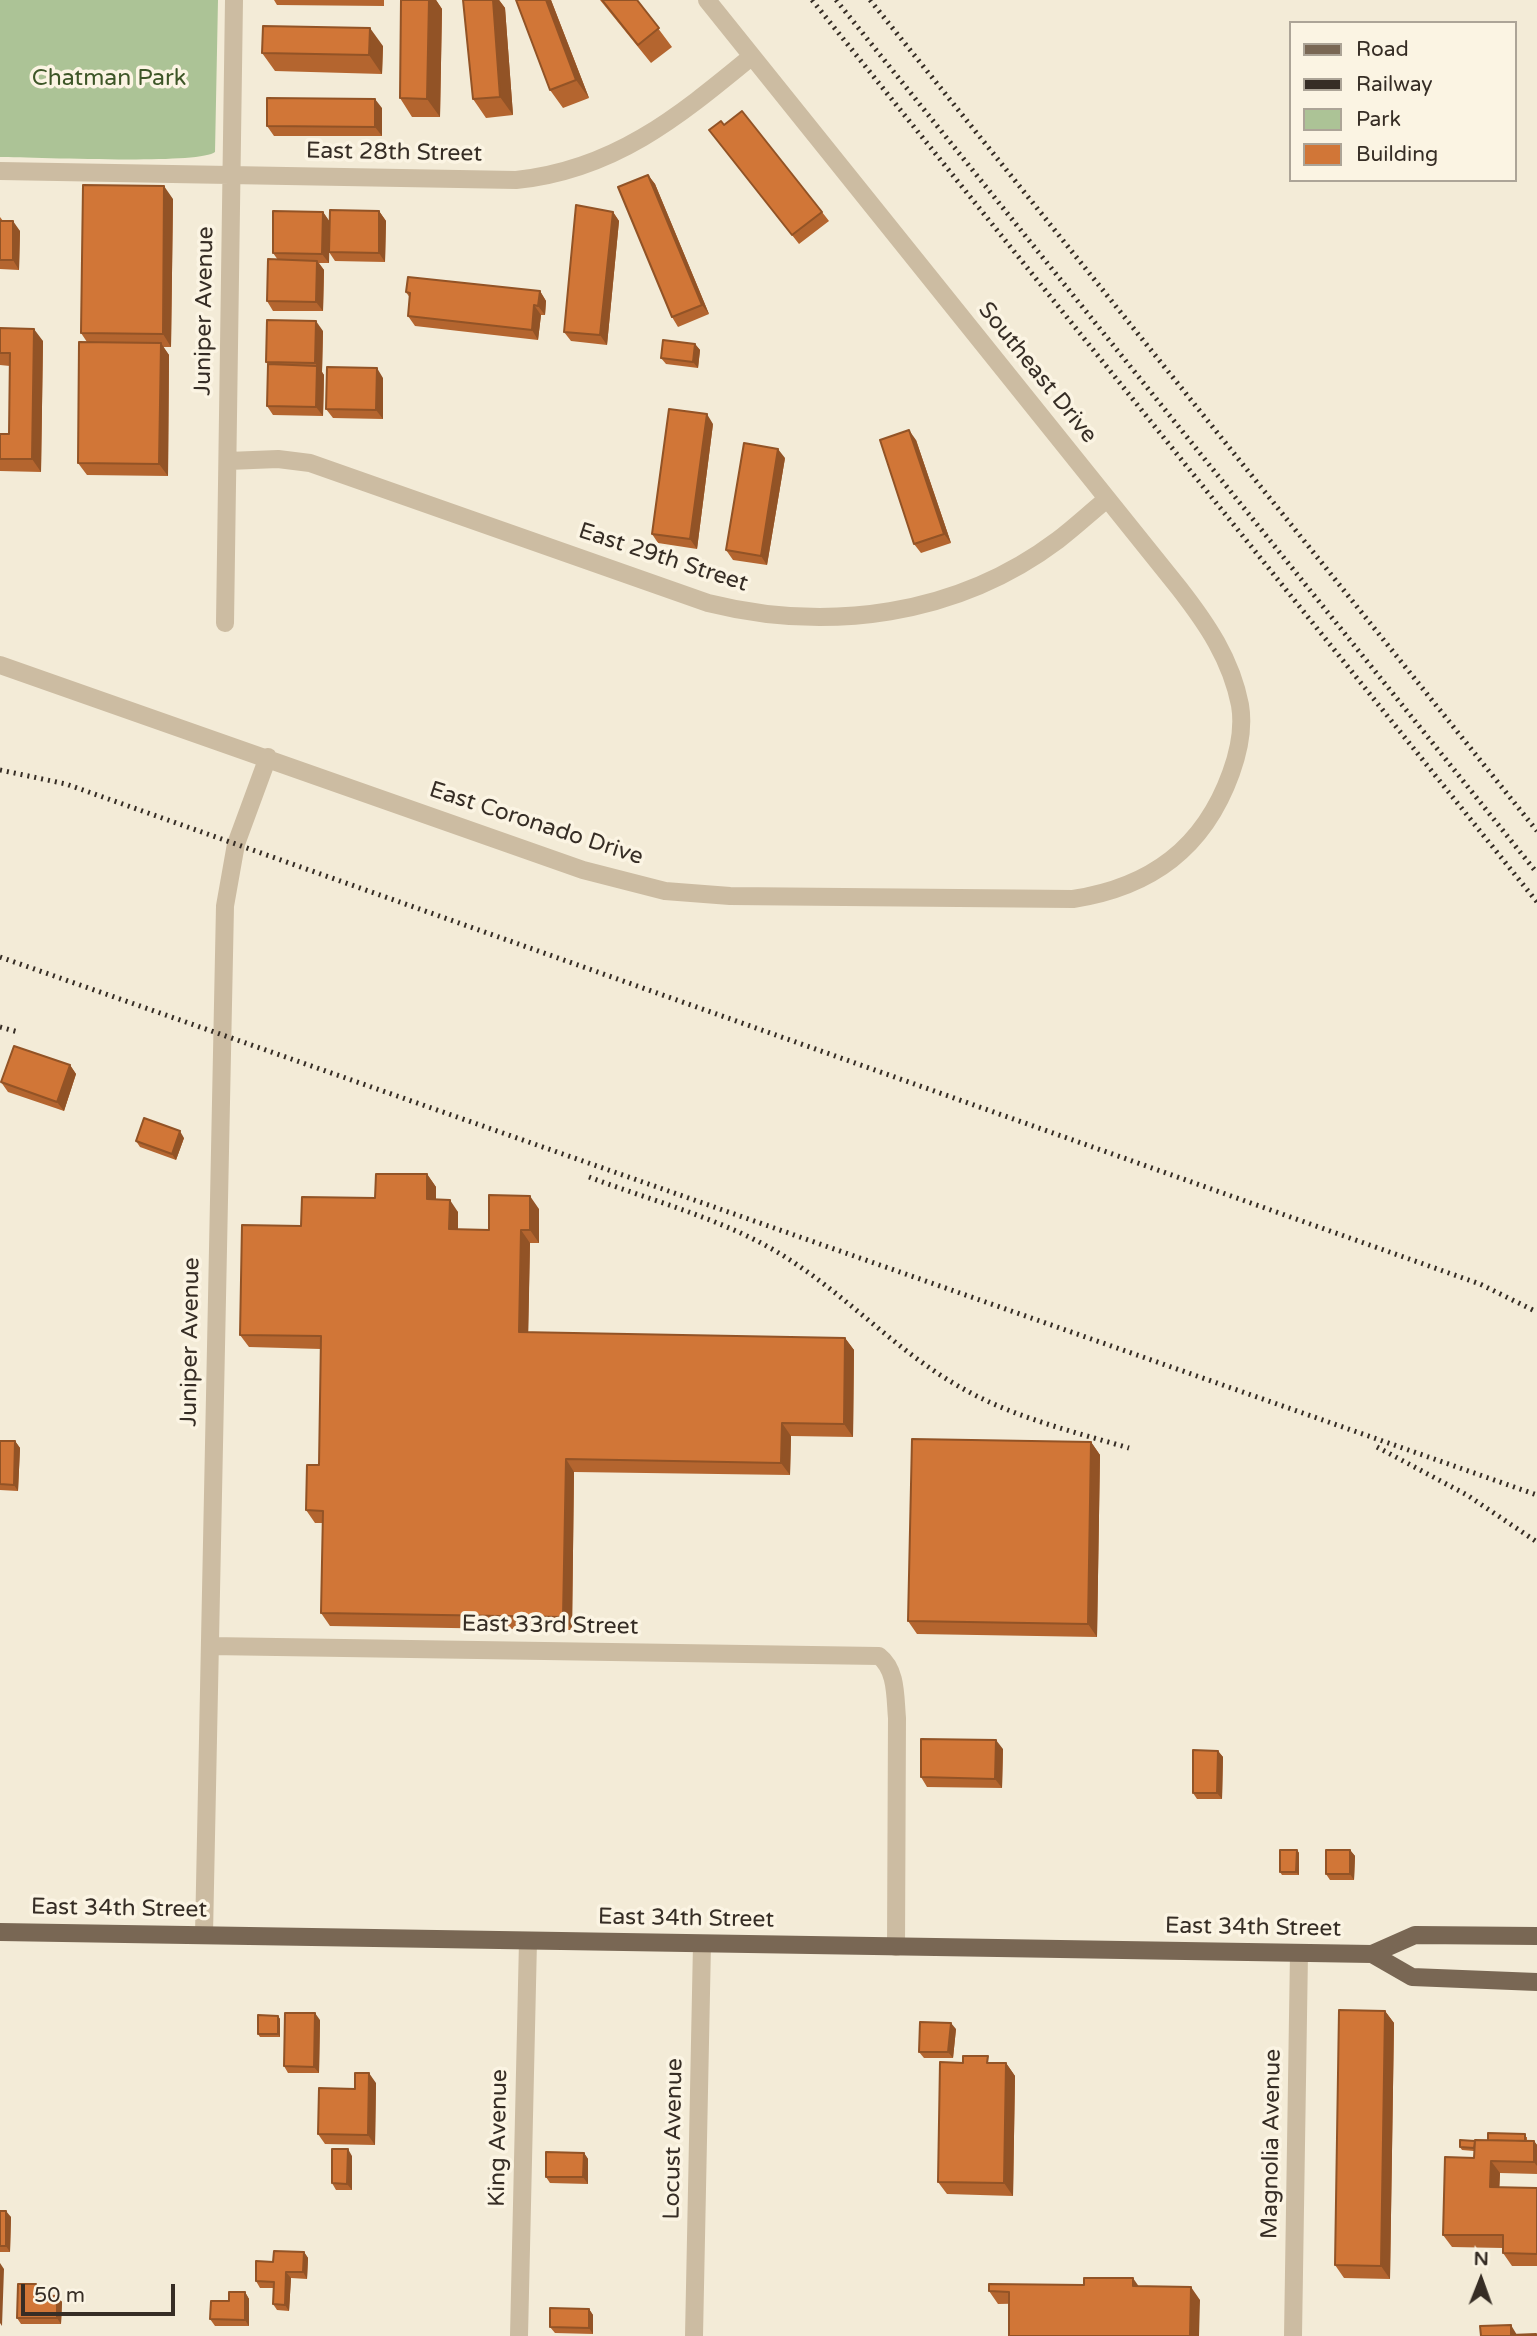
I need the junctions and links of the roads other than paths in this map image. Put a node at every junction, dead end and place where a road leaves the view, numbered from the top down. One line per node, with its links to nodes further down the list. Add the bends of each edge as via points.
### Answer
1 (234, 0): 5 (street, Juniper Avenue)
2 (707, 0): 3 (street, Southeast Drive)
3 (751, 57): 5 (street, East 28th Street, via 680,115 639,141 547,176 516,180); 7 (street, Southeast Drive)
4 (0, 171): 5 (street, East 28th Street)
5 (232, 175): 6 (street, Juniper Avenue)
6 (228, 461): 7 (street, East 29th Street, via 310,463 708,603 821,620 892,611 976,585 1057,541); 8 (street, Juniper Avenue)
7 (1107, 499): 11 (street, Southeast Drive, via 1208,626 1231,673 1242,733 1238,755)
8 (225, 623)
9 (0, 665): 10 (street, East Coronado Drive)
10 (268, 757): 11 (street, East Coronado Drive, via 583,870 665,891 730,896 1046,900 1101,895 1159,870 1194,840); 12 (street, Juniper Avenue, via 236,844 225,906)
11 (1215, 808)
12 (210, 1646): 14 (street, Juniper Avenue); 18 (street, East 33rd Street, via 879,1656 887,1662 893,1681 897,1718)
13 (0, 1932): 14 (main road, East 34th Street)
14 (204, 1934): 16 (main road, East 34th Street)
15 (1537, 1936): 20 (main road, via 1415,1935)
16 (527, 1941): 17 (main road, East 34th Street); 22 (street, King Avenue)
17 (702, 1944): 18 (main road, East 34th Street); 23 (street, Locust Avenue)
18 (896, 1947): 19 (main road, East 34th Street)
19 (1299, 1953): 20 (main road, East 34th Street); 24 (street, Magnolia Avenue)
20 (1372, 1954): 21 (main road, via 1412,1977)
21 (1537, 1982)
22 (519, 2336)
23 (694, 2336)
24 (1293, 2336)

